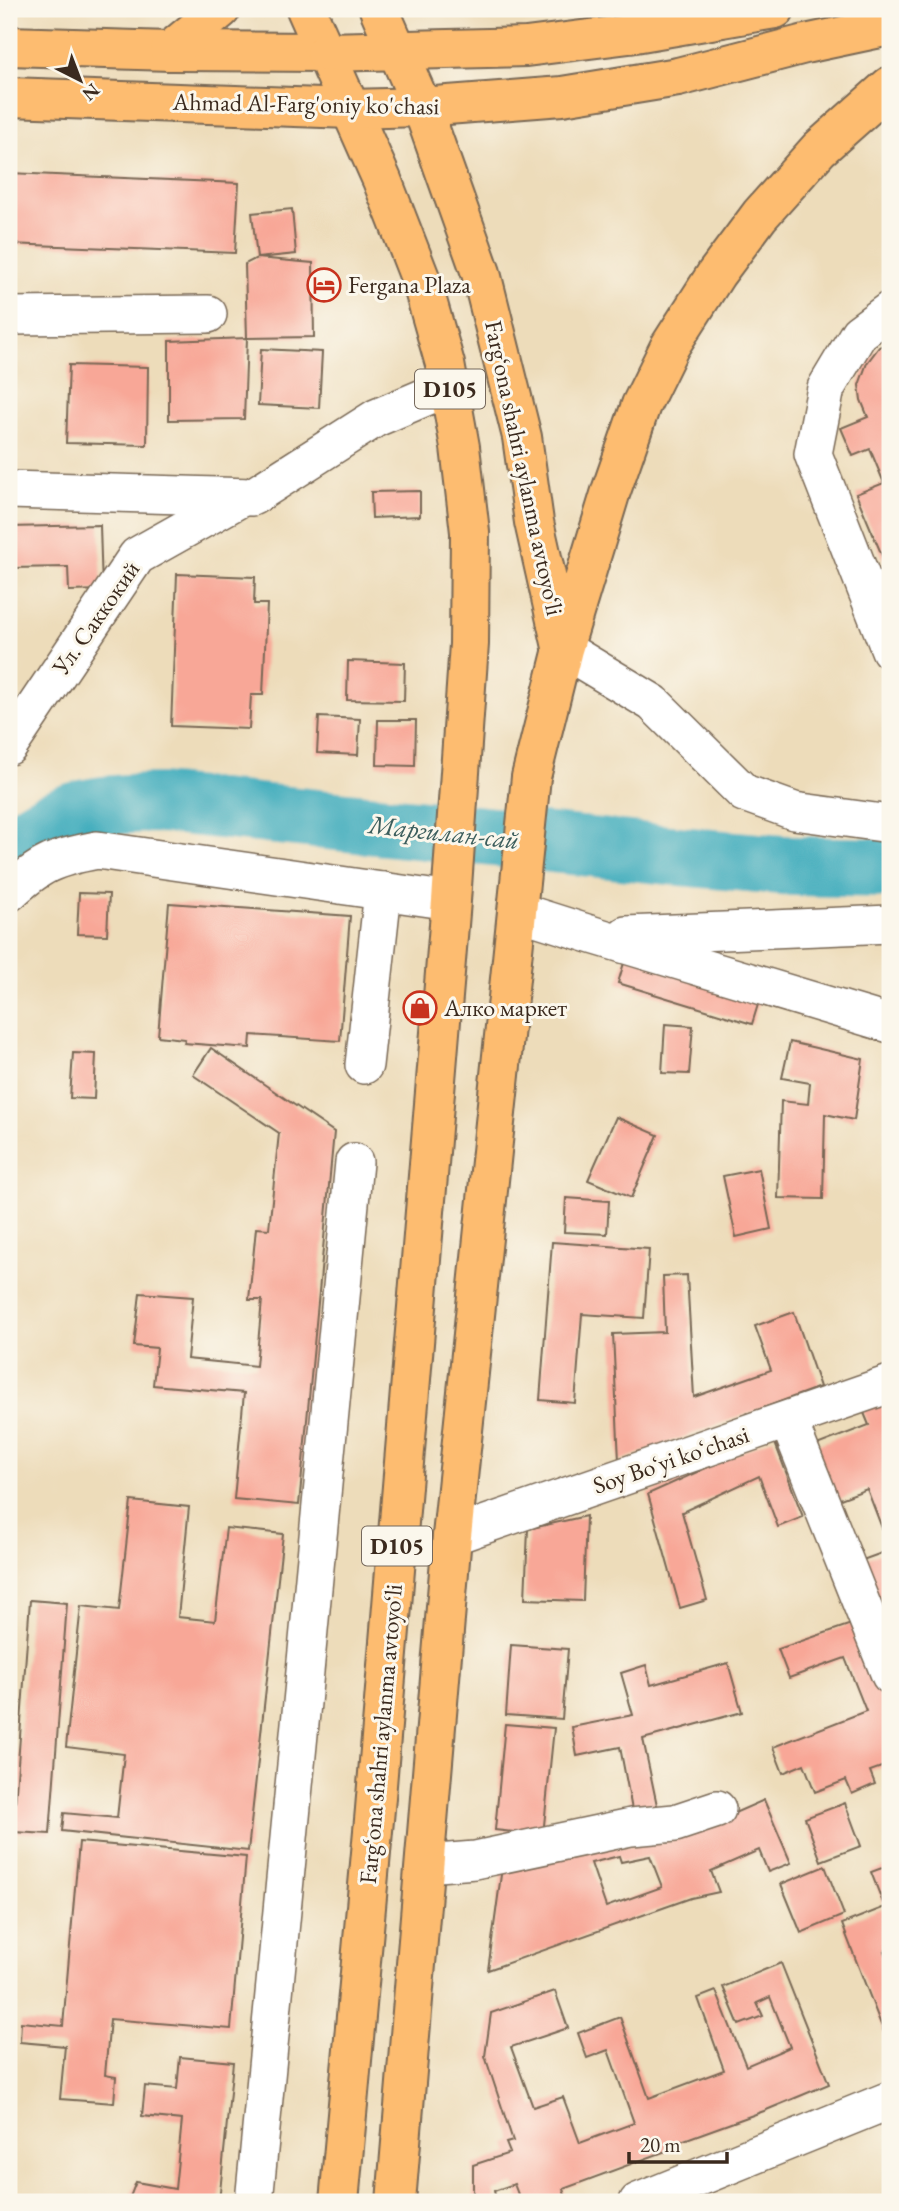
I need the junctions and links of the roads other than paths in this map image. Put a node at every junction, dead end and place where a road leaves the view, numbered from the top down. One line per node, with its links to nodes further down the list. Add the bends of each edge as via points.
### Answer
1 (220, 9): 7 (main road)
2 (306, 9): 9 (main road)
3 (379, 9): 8 (main road, Farg‘ona shahri aylanma avtoyo‘li)
4 (775, 9): 8 (main road, via 526,47)
5 (890, 26): 12 (main road, Ahmad Al-Farg'oniy ko'chasi, via 665,79 562,96)
6 (9, 46): 7 (main road, Ahmad Al-Farg'oniy ko'chasi)
7 (170, 51): 9 (main road, Ahmad Al-Farg'oniy ko'chasi)
8 (399, 51): 9 (main road, Ahmad Al-Farg'oniy ko'chasi); 12 (main road, Farg‘ona shahri aylanma avtoyo‘li / D105)
9 (326, 52): 13 (main road, D105)
10 (890, 86): 20 (main road, via 819,149 760,215 670,346 641,405)
11 (9, 97): 13 (main road, Ahmad Al-Farg'oniy ko'chasi)
12 (422, 107): 13 (main road, Ahmad Al-Farg'oniy ko'chasi); 20 (main road, Farg‘ona shahri aylanma avtoyo‘li / D105, via 481,273 522,437 534,522)
13 (350, 109): 17 (main road, D105, via 422,283)
14 (890, 310): 21 (street, via 859,333 825,388 813,454)
15 (208, 314): 16 (street)
16 (9, 316)
17 (449, 387): 19 (street, Ул. Саккокий, via 376,418 252,497); 26 (main road, D105, via 470,532 468,644)
18 (9, 490): 19 (street)
19 (243, 496): 22 (street, Ул. Саккокий, via 137,556)
20 (563, 649): 23 (street, via 653,703 744,793 794,811); 27 (main road, D105, via 531,776)
21 (890, 650)
22 (9, 746)
23 (890, 824)
24 (383, 891): 25 (street, via 96,850 62,856 31,873); 26 (street); 31 (street)
25 (9, 893)
26 (452, 895): 41 (main road, Farg‘ona shahri aylanma avtoyo‘li / D105)
27 (517, 911): 29 (street); 35 (main road, D105)
28 (890, 924): 29 (street)
29 (596, 936): 30 (street)
30 (890, 1024)
31 (364, 1065)
32 (354, 1163): 40 (street)
33 (890, 1384): 34 (street, Soy Boʻyi koʻchasi)
34 (788, 1420): 35 (street, Soy Boʻyi koʻchasi); 36 (street)
35 (452, 1536): 38 (main road, D105)
36 (890, 1675)
37 (717, 1809): 38 (street, via 675,1823 631,1827 475,1860)
38 (425, 1864): 42 (main road, D105)
39 (890, 2100): 43 (street)
40 (254, 2202)
41 (339, 2202)
42 (396, 2202)
43 (638, 2202)

